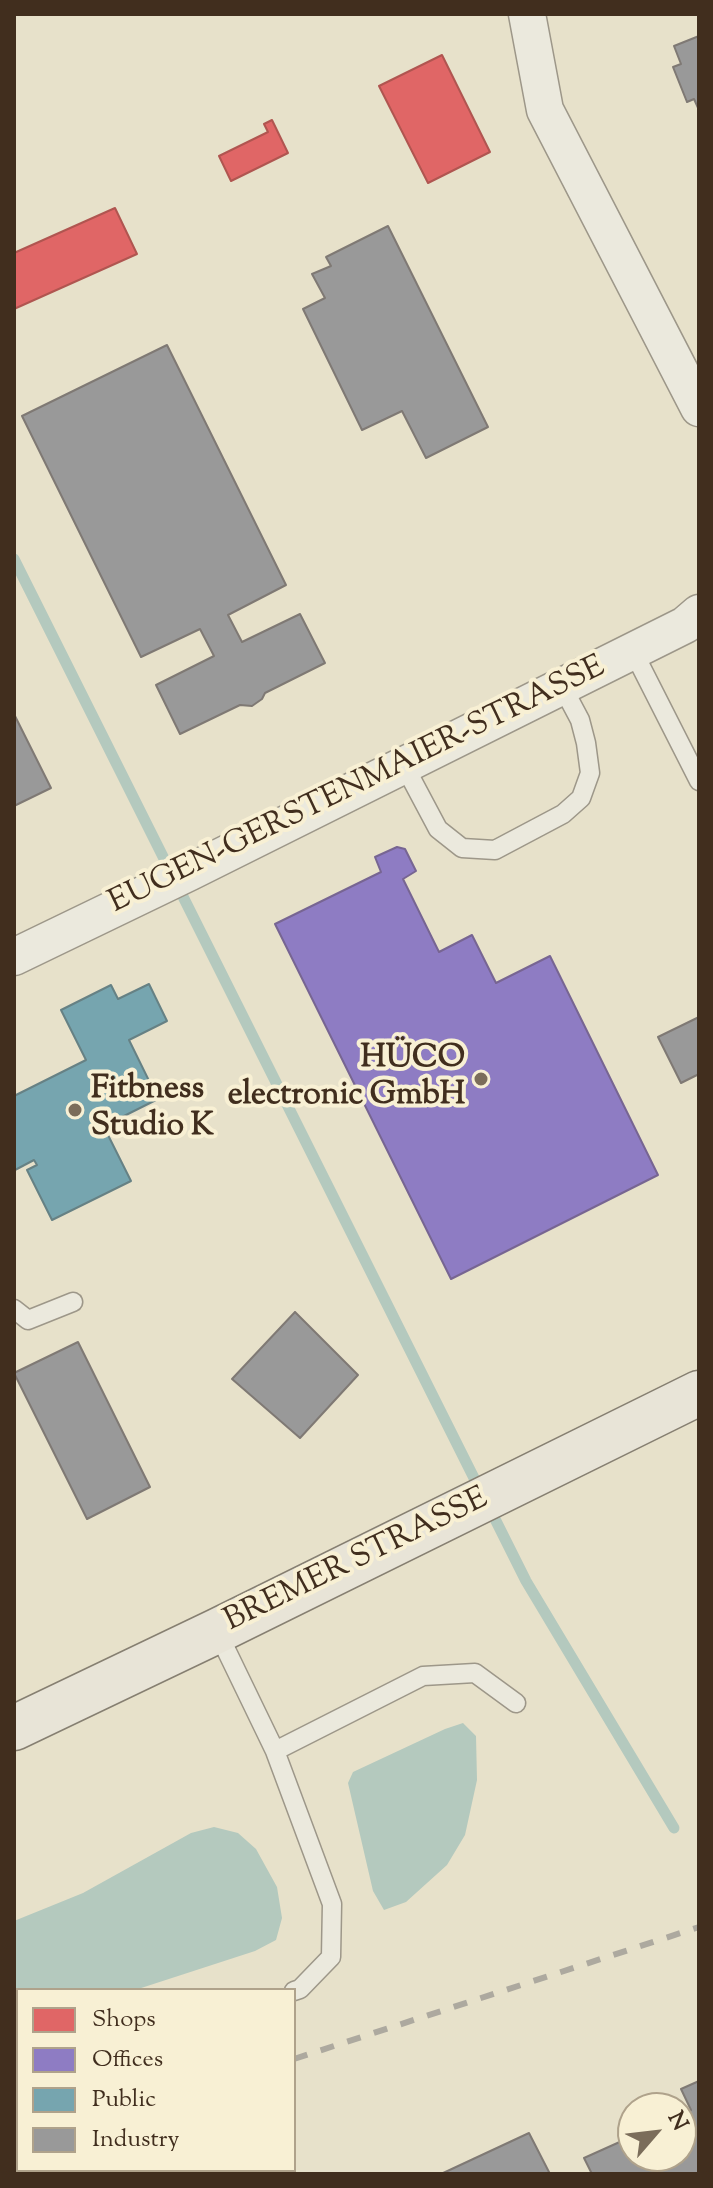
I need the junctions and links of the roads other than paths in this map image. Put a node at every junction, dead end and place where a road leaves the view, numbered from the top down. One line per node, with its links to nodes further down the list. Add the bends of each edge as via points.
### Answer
1 (527, 14): 2 (street, via 545,110)
2 (699, 408)
3 (699, 613): 4 (street, EUGEN-GERSTENMAIER-STRASSE)
4 (633, 651): 5 (street, EUGEN-GERSTENMAIER-STRASSE); 6 (lane)
5 (562, 686): 7 (street, EUGEN-GERSTENMAIER-STRASSE); 7 (lane, via 586,743 590,773 581,798 563,814 495,850 462,848 438,829)
6 (692, 750): 8 (lane)
7 (404, 765): 9 (street, EUGEN-GERSTENMAIER-STRASSE)
8 (699, 781)
9 (14, 957)
10 (73, 1302): 11 (lane, via 28,1320)
11 (14, 1309)
12 (699, 1393): 13 (main road, BREMER STRASSE)
13 (217, 1631): 15 (main road, BREMER STRASSE); 16 (lane)
14 (516, 1703): 16 (lane, via 475,1673 423,1676)
15 (14, 1728)
16 (275, 1751): 17 (lane, via 332,1904 331,1957)
17 (296, 1990)

